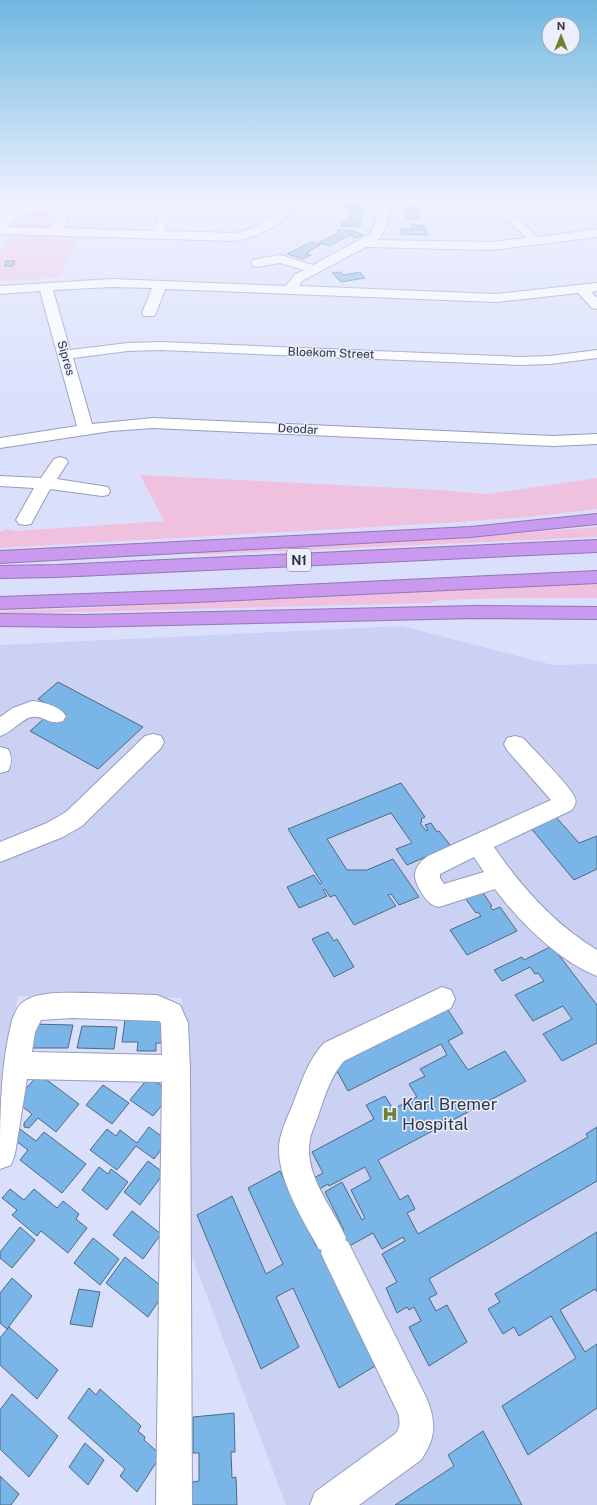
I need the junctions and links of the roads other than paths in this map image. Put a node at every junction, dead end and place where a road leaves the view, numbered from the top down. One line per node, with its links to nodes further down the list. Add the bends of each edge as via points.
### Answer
1 (314, 269): 7 (street, via 296,280)
2 (160, 285): 3 (street, via 106,283); 7 (street); 9 (street)
3 (45, 286): 6 (street); 11 (street, Sipres)
4 (597, 287): 5 (street)
5 (581, 289): 7 (street, via 496,298); 8 (street)
6 (0, 290)
7 (292, 290)
8 (597, 305)
9 (149, 313)
10 (597, 354): 11 (street, Bloekom Street, via 520,361 156,346)
11 (66, 355): 12 (street, Sipres)
12 (86, 430): 13 (street, Deodar, via 131,424 165,423 553,441); 14 (street, Deodar)
13 (597, 439)
14 (0, 443)
15 (60, 462): 17 (street)
16 (0, 481): 17 (street)
17 (46, 482): 18 (street); 20 (street)
18 (102, 491)
19 (597, 519): 22 (highway, via 462,532)
20 (25, 520)
21 (597, 546): 23 (highway, N1)
22 (0, 557)
23 (0, 572)
24 (597, 577): 25 (highway, N1)
25 (0, 603)
26 (597, 613): 27 (highway, via 475,612 83,621)
27 (0, 620)
28 (55, 716): 29 (street, via 33,708)
29 (0, 728)
30 (153, 742): 35 (street, via 74,819 55,830)
31 (515, 744): 34 (street, via 564,798 564,804)
32 (0, 755): 33 (street)
33 (0, 765)
34 (478, 844): 36 (street); 36 (street, via 432,866 427,874 430,884 439,896)
35 (0, 852)
36 (501, 877): 37 (street, via 538,920)
37 (597, 964)
38 (442, 999): 43 (street, via 328,1057 321,1069 295,1139 294,1148 303,1183 414,1409 417,1420 417,1431 408,1447)
39 (15, 1065): 40 (street); 40 (street, via 21,1032 33,1010 47,1006 81,1006 167,1010 174,1019); 41 (street)
40 (176, 1069): 42 (street)
41 (0, 1154)
42 (174, 1505)
43 (328, 1505)

